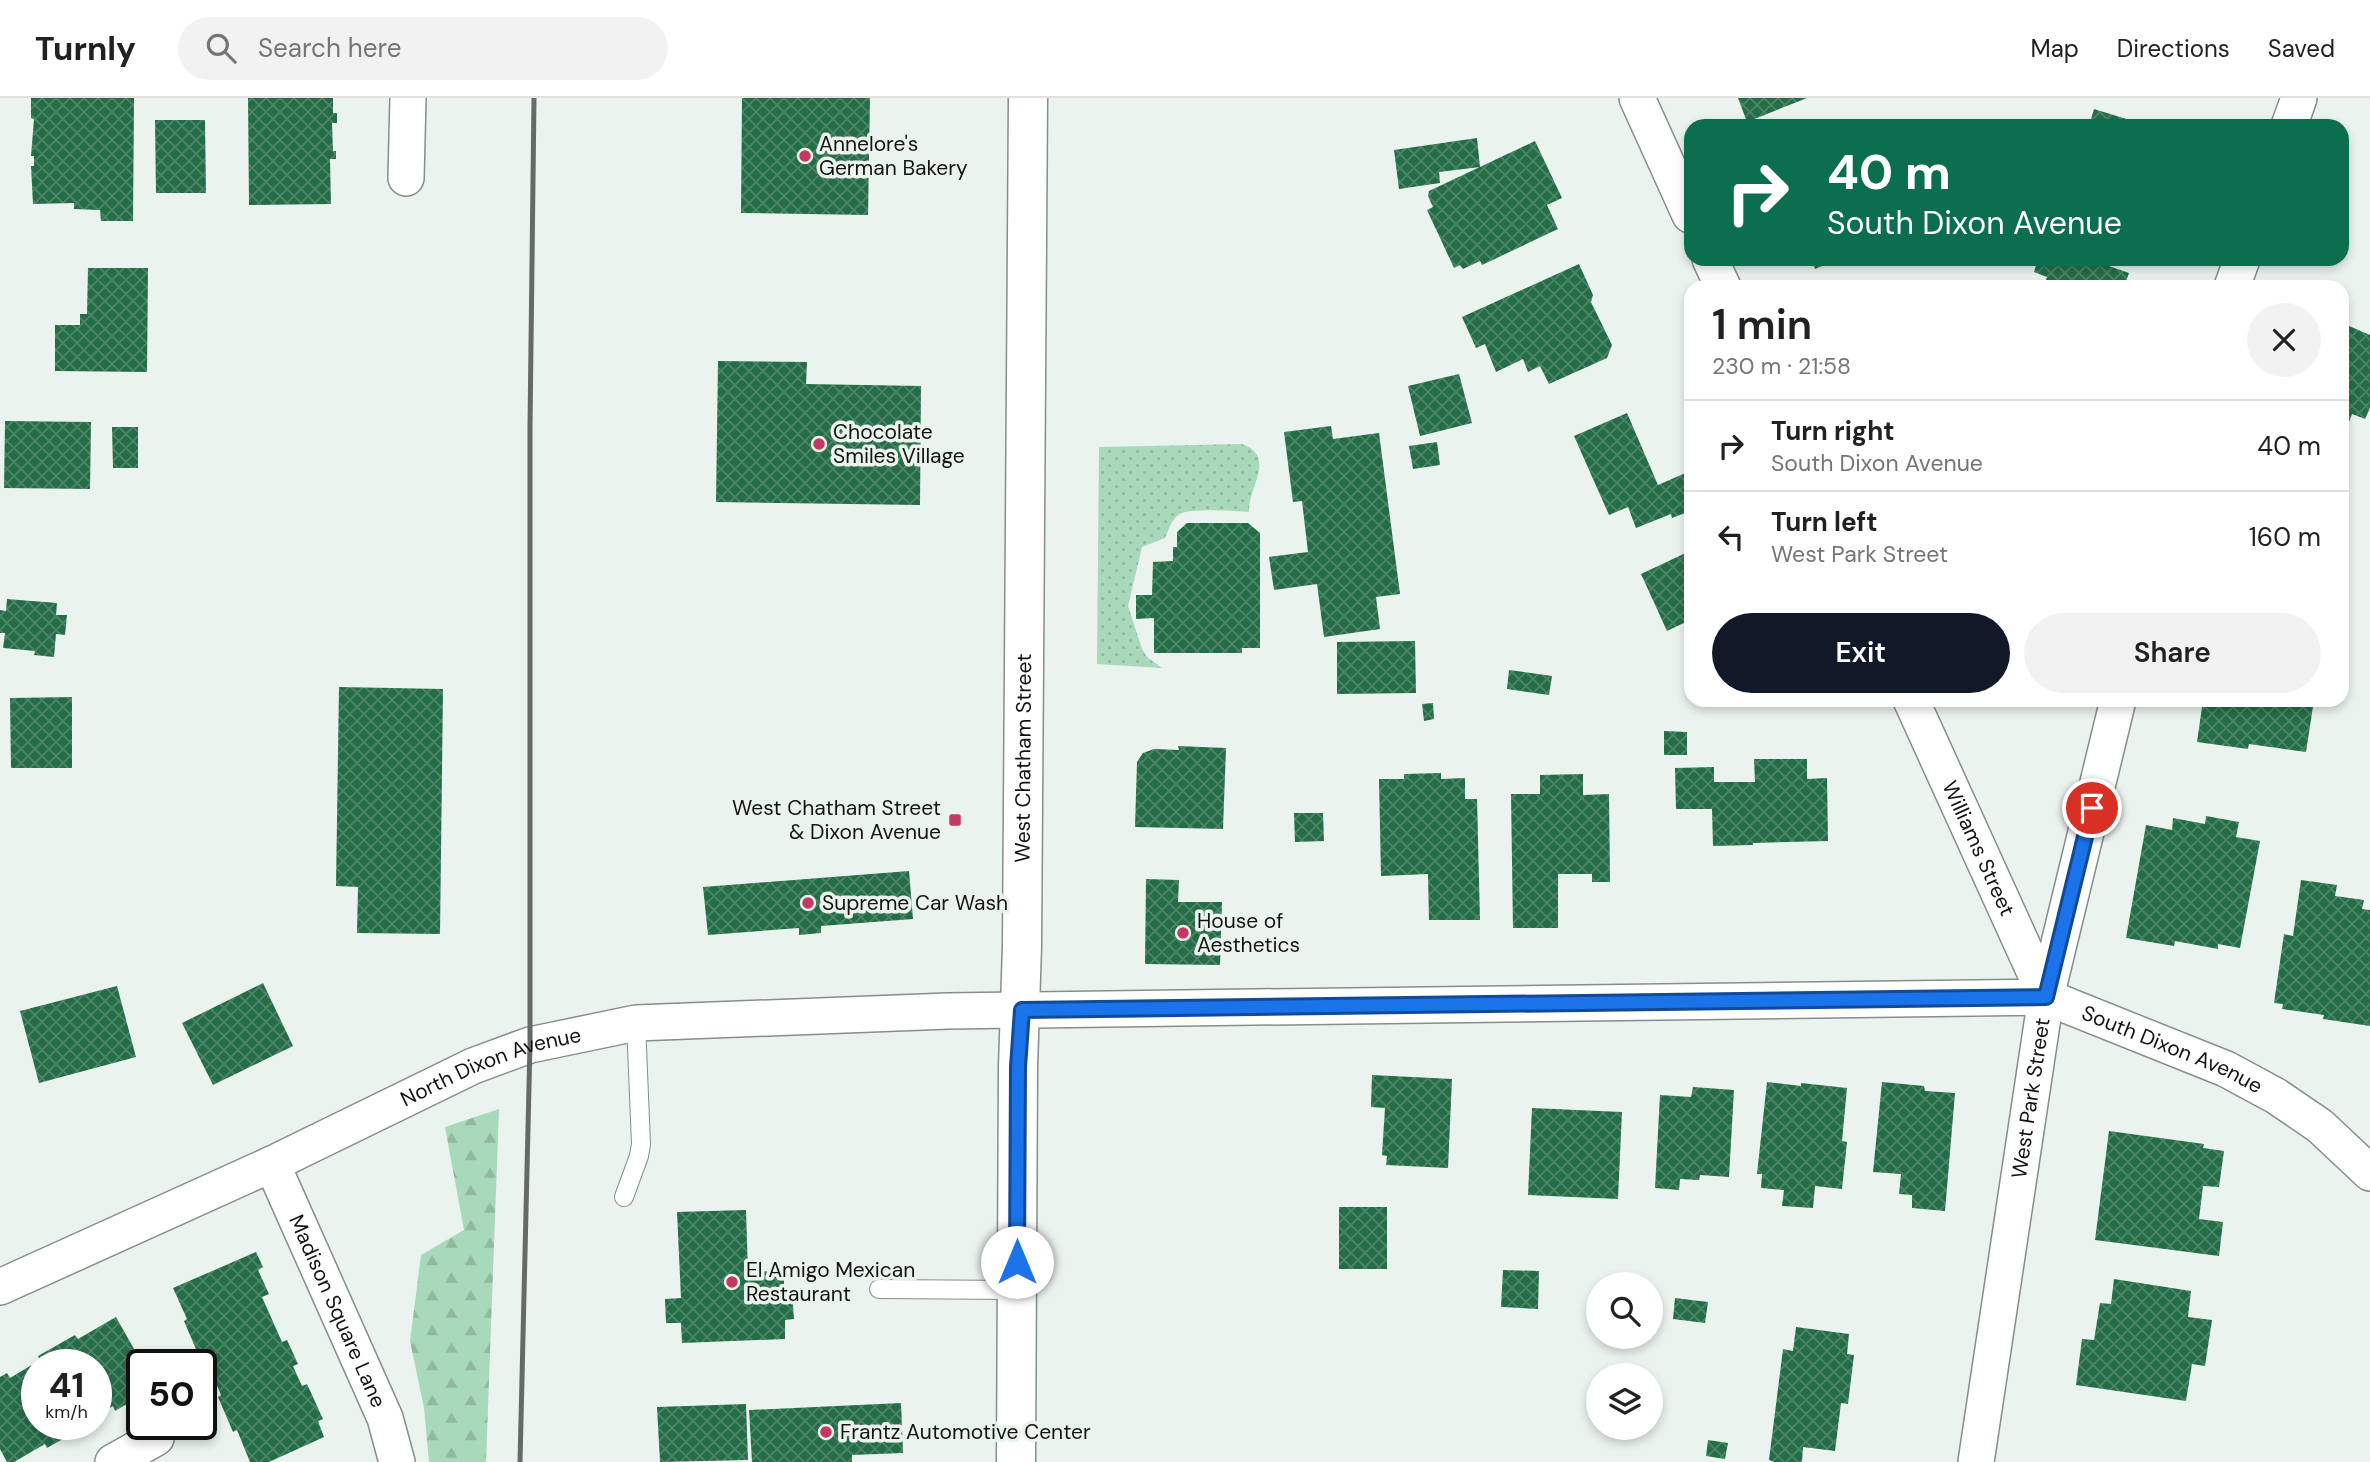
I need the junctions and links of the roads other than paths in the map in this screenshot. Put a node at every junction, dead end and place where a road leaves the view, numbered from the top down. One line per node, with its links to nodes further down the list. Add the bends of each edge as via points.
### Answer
1 (408, 98): 6 (street)
2 (1028, 98): 11 (main road, West Chatham Street)
3 (1637, 98): 7 (street)
4 (2299, 98): 5 (street)
5 (2292, 119)
6 (406, 178)
7 (1684, 202)
8 (1914, 707): 10 (street, Williams Street)
9 (2116, 707): 10 (street, West Park Street)
10 (2046, 997): 11 (street, South Dixon Avenue); 14 (street, South Dixon Avenue, via 2256,1085 2320,1126); 23 (street, West Park Street)
11 (1022, 1010): 12 (street, North Dixon Avenue); 18 (main road, West Chatham Street)
12 (636, 1023): 13 (street, North Dixon Avenue, via 530,1045 473,1066); 15 (lane, via 641,1144)
13 (272, 1164): 16 (street, North Dixon Avenue); 21 (street, Madison Square Lane, via 385,1418)
14 (2370, 1173)
15 (624, 1197)
16 (0, 1287)
17 (879, 1289): 18 (lane)
18 (1016, 1290): 22 (main road, West Chatham Street)
19 (152, 1440): 20 (street)
20 (113, 1462)
21 (397, 1462)
22 (1016, 1462)
23 (1976, 1462)

